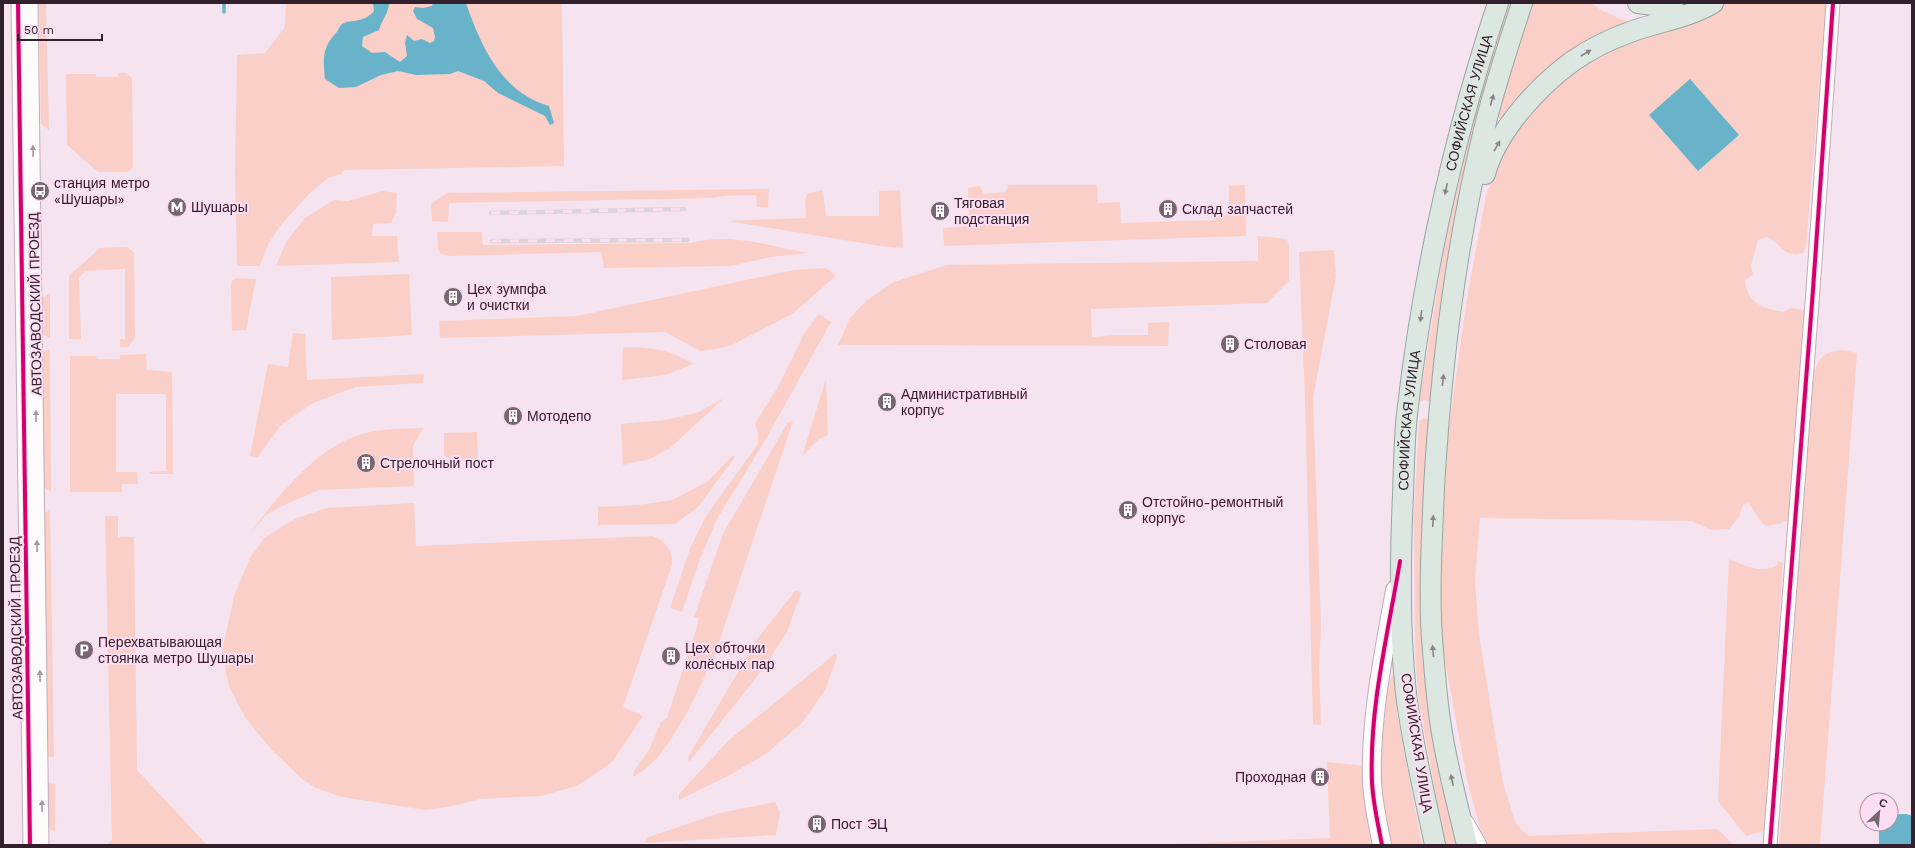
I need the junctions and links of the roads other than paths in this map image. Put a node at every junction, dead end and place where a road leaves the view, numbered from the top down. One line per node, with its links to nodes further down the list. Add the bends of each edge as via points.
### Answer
1 (18, 3): 14 (street, АВТОЗАВОДСКИЙ ПРОЕЗД)
2 (30, 3): 15 (street, АВТОЗАВОДСКИЙ ПРОЕЗД, one-way to 2)
3 (1498, 3): 10 (main road, СОФИЙСКАЯ УЛИЦА, one-way to 10, via 1458,134 1423,297)
4 (1522, 3): 9 (main road, СОФИЙСКАЯ УЛИЦА, one-way to 4, via 1486,124)
5 (1638, 3): 6 (main road)
6 (1673, 3)
7 (1713, 3): 9 (main road, one-way to 7, via 1478,198 1488,162 1497,145 1525,106 1558,73 1594,48 1630,32)
8 (1833, 3): 20 (street)
9 (1463, 234): 11 (main road, СОФИЙСКАЯ УЛИЦА, one-way to 9)
10 (1407, 416): 11 (main road, via 1420,410 1427,411); 12 (main road, СОФИЙСКАЯ УЛИЦА)
11 (1438, 419): 13 (main road, СОФИЙСКАЯ УЛИЦА, one-way to 11, via 1441,728 1433,649 1432,529)
12 (1400, 562): 16 (street, via 1377,699 1372,749 1372,782); 17 (main road, СОФИЙСКАЯ УЛИЦА, via 1406,693)
13 (1458, 807): 18 (main road, СОФИЙСКАЯ УЛИЦА); 19 (street)
14 (30, 845)
15 (42, 845)
16 (1382, 845)
17 (1435, 845)
18 (1466, 845)
19 (1480, 845)
20 (1770, 845)

